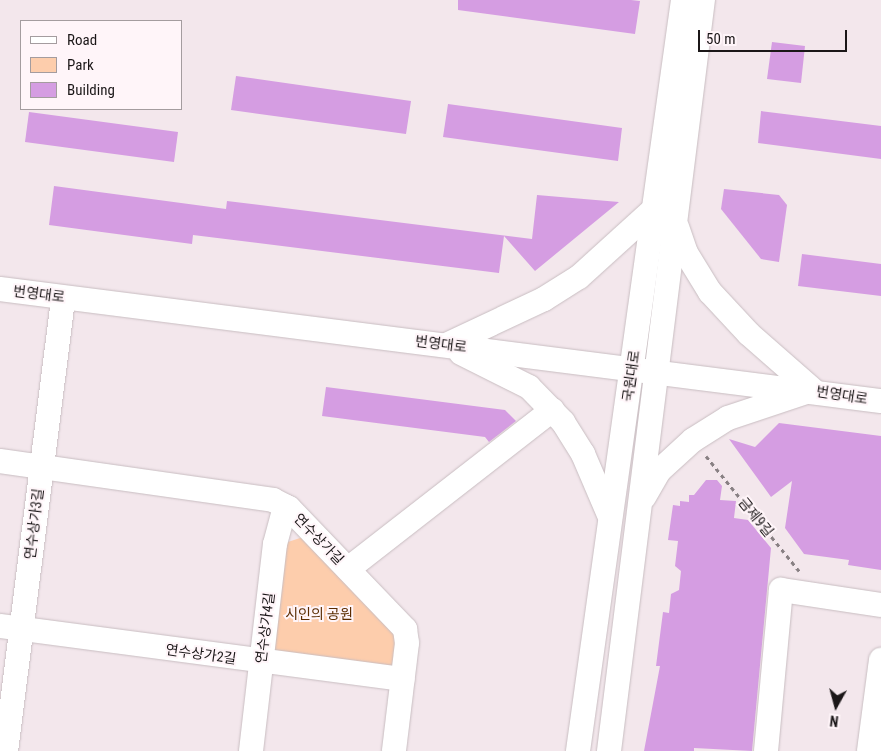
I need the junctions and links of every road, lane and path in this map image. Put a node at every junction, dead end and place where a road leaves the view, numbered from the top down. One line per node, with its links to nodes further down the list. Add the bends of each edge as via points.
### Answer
1 (683, 0): 3 (street, 국원대로)
2 (703, 0): 4 (street, 국원대로)
3 (654, 209): 7 (street, via 579,277 544,299); 8 (street, 국원대로)
4 (675, 223): 9 (street, 국원대로); 10 (street, via 686,253 710,292 750,334)
5 (0, 289): 6 (street, 번영대로)
6 (63, 298): 7 (street, 번영대로); 15 (street, 연수상가3길)
7 (446, 345): 8 (street, 번영대로); 12 (street, via 529,387)
8 (632, 368): 9 (street, 번영대로); 18 (street, 국원대로)
9 (657, 371): 10 (street, 번영대로); 16 (street, 국원대로)
10 (813, 390): 11 (street, 번영대로); 13 (street, via 728,418)
11 (881, 401)
12 (552, 410): 18 (street, via 583,454); 19 (street)
13 (693, 440): 16 (street, via 659,471); 20 (path, 금제9길)
14 (0, 461): 15 (street, 연수상가길)
15 (42, 466): 17 (street, 연수상가길, via 273,500); 22 (street, 연수상가3길)
16 (640, 505): 30 (street, 국원대로)
17 (285, 506): 19 (street, 연수상가길); 24 (street, 연수상가4길, via 275,544)
18 (610, 518): 29 (street, 국원대로)
19 (348, 569): 25 (street, 연수상가길, via 405,629 407,643)
20 (818, 595): 21 (street); 31 (street, via 781,590)
21 (881, 605)
22 (10, 627): 24 (street, 연수상가2길); 26 (street, 연수상가3길)
23 (881, 660): 32 (street)
24 (261, 662): 25 (street, 연수상가2길); 27 (street, 연수상가4길)
25 (403, 679): 28 (street, 연수상가길)
26 (6, 751)
27 (251, 751)
28 (394, 751)
29 (578, 751)
30 (609, 751)
31 (766, 751)
32 (869, 751)

